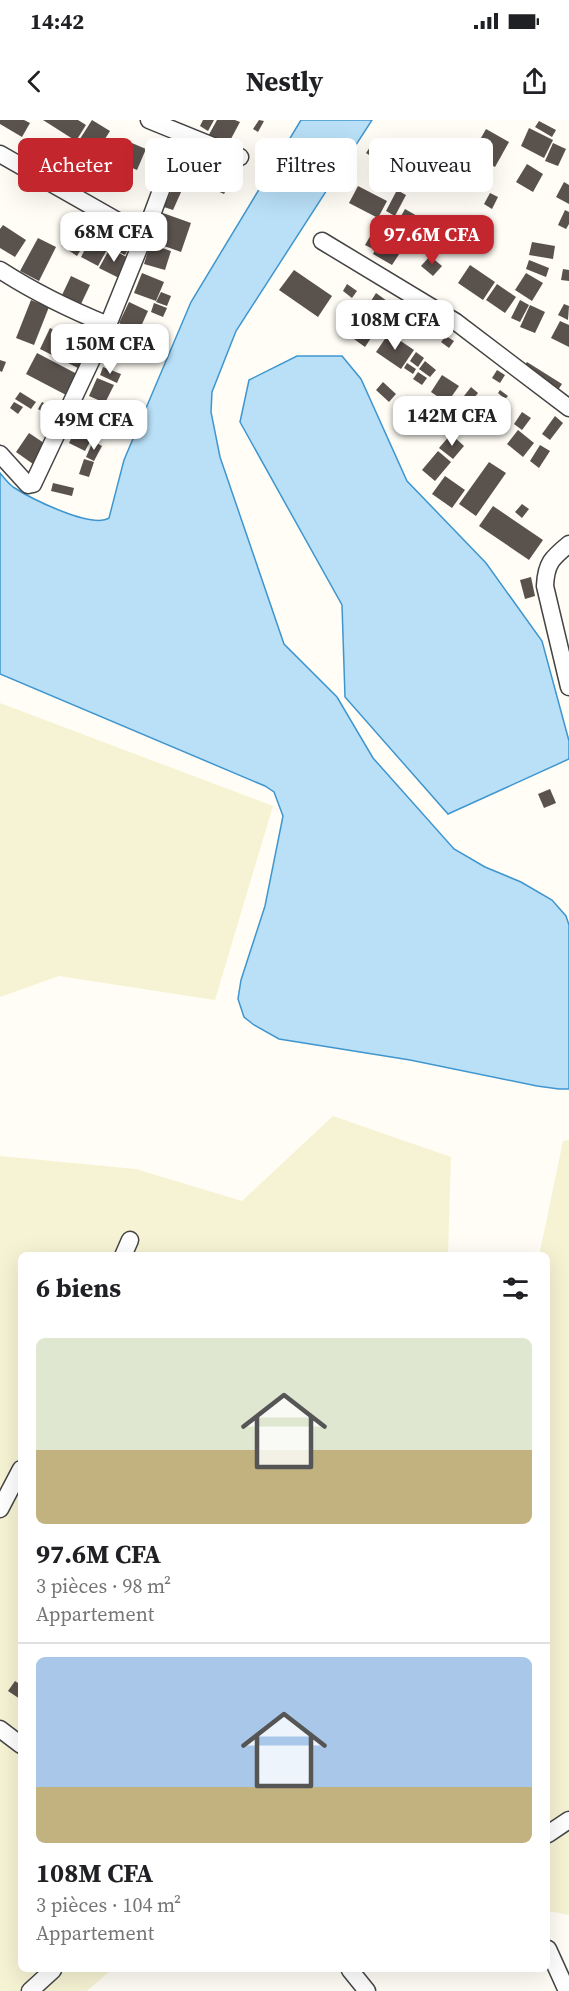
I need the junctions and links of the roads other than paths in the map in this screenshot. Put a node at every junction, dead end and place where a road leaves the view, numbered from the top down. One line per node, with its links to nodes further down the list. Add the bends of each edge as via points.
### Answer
1 (149, 120): 2 (street)
2 (182, 134): 3 (street); 5 (street)
3 (192, 138)
4 (0, 154): 5 (street)
5 (144, 237): 8 (street)
6 (322, 241): 9 (street, via 456,322)
7 (0, 270): 8 (street)
8 (108, 325): 10 (street, via 33,484 23,481)
9 (569, 408)
10 (0, 454)
11 (569, 544): 12 (street, via 553,556 546,570 545,586)
12 (569, 687)
13 (18, 1475): 14 (street)
14 (0, 1509)
15 (0, 1729): 16 (street)
16 (18, 1743)
17 (569, 1821): 18 (street)
18 (550, 1833)
19 (550, 1953): 24 (street)
20 (50, 1972): 22 (street)
21 (352, 1972): 23 (street)
22 (30, 1991)
23 (367, 1991)
24 (567, 1991)

